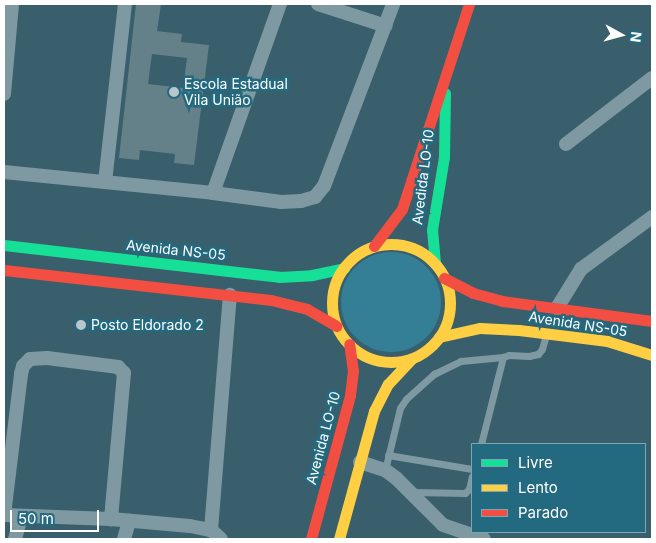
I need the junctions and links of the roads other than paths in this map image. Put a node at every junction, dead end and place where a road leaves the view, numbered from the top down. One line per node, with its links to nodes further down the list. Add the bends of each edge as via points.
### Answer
1 (12, 4): 10 (street)
2 (125, 4): 13 (street)
3 (280, 4): 14 (street)
4 (318, 4): 7 (street)
5 (393, 4): 7 (street)
6 (469, 4): 8 (street, Avedida LO-10)
7 (386, 26): 14 (street, via 324,186 315,197 281,202)
8 (449, 64): 17 (street, Avedida LO-10, via 402,209); 18 (street, Avedida LO-10, via 444,157 432,223)
9 (652, 78): 11 (street)
10 (4, 94)
11 (566, 144)
12 (4, 172): 13 (street)
13 (105, 182): 14 (street)
14 (213, 193)
15 (652, 217): 23 (street, via 581,269)
16 (4, 245): 19 (street, Avenida NS-05, via 279,277 312,275)
17 (374, 246): 18 (street, Avenida NS-05, via 407,246); 19 (street, Avenida NS-05, via 357,254)
18 (435, 263): 21 (street, Avenida NS-05)
19 (344, 268): 25 (street, Avenida NS-05, via 336,280 332,300)
20 (4, 270): 22 (street)
21 (444, 278): 23 (street, Avenida NS-05, via 482,296); 27 (street, Avenida NS-05, via 449,294 449,311)
22 (230, 295): 25 (street, via 299,306); 43 (street)
23 (557, 308): 24 (street, Avenida NS-05)
24 (652, 321)
25 (337, 326): 28 (street, Avenida NS-05)
26 (547, 333): 27 (street, Avenida NS-05, via 480,328); 29 (street, Avenida NS-05, via 607,341); 30 (lane, via 538,354)
27 (439, 337): 31 (street, Avenida NS-05, via 427,350)
28 (348, 344): 31 (street, Avenida NS-05, via 375,360); 46 (street, Avenida LO-10, via 353,371 350,395)
29 (652, 355)
30 (503, 358): 32 (lane); 33 (lane, via 461,360 434,374 400,408)
31 (411, 359): 34 (street, via 378,401)
32 (481, 443)
33 (388, 455): 35 (lane); 36 (lane)
34 (360, 462): 36 (street); 47 (street)
35 (471, 469)
36 (385, 470): 38 (street)
37 (471, 481): 38 (lane, via 469,490 464,493)
38 (410, 492): 48 (street, via 442,526)
39 (4, 515): 40 (street); 41 (street, via 23,366 30,359 47,358 118,367 124,373)
40 (21, 516): 41 (street); 44 (street)
41 (111, 519): 42 (street)
42 (129, 521): 43 (street); 45 (street)
43 (216, 535)
44 (15, 539)
45 (124, 539)
46 (311, 539)
47 (339, 539)
48 (484, 539)

